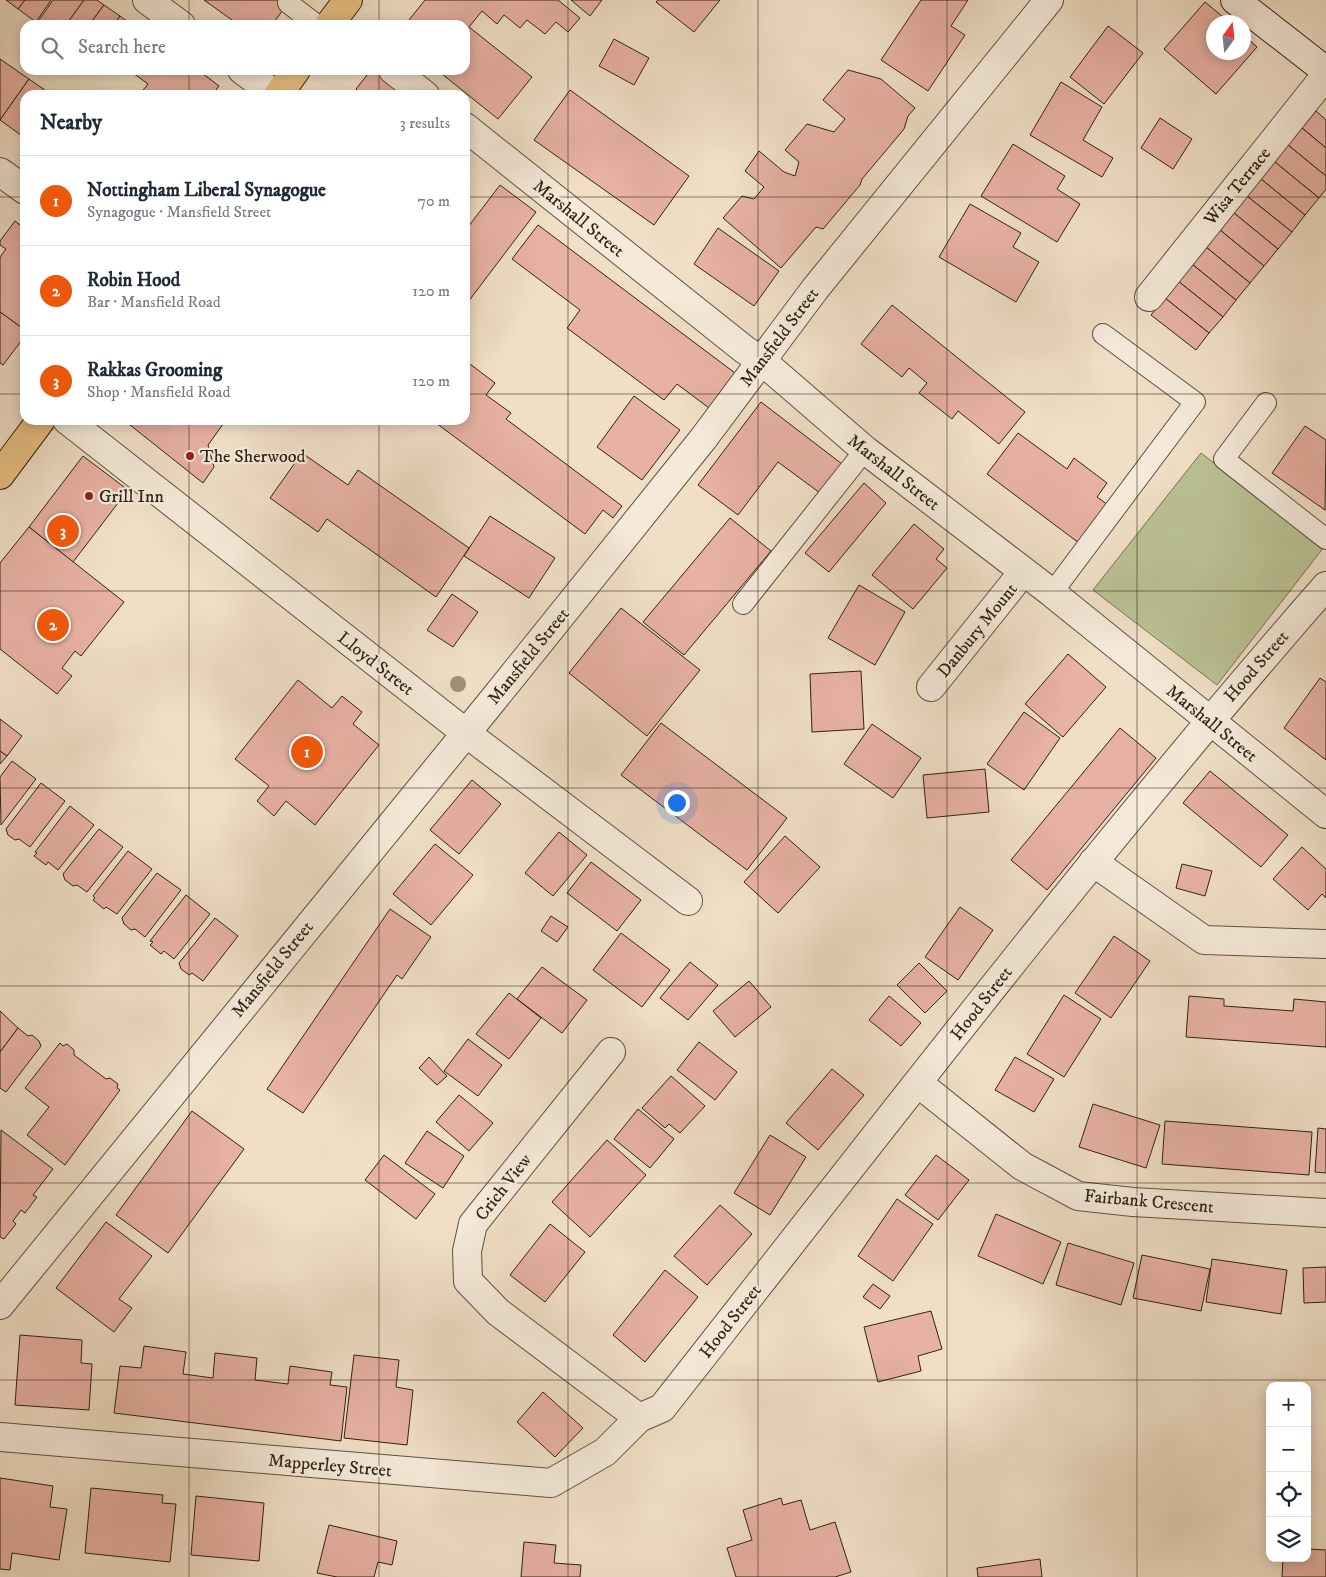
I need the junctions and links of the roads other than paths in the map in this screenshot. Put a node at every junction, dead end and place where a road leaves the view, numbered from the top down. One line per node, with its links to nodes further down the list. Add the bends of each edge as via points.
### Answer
1 (147, 0): 6 (street)
2 (1049, 0): 20 (street, Mansfield Street, via 815,289)
3 (1235, 0): 7 (street)
4 (288, 3): 5 (lane)
5 (332, 19)
6 (174, 20)
7 (1326, 71)
8 (249, 75): 12 (street)
9 (292, 75): 13 (highway)
10 (399, 75): 14 (street)
11 (1326, 75): 18 (street, Wisa Terrace)
12 (270, 90)
13 (281, 90)
14 (419, 90)
15 (470, 131): 20 (street, Marshall Street, via 745,350)
16 (0, 172): 17 (street)
17 (20, 186)
18 (1148, 297)
19 (1104, 334): 29 (lane, via 1195,402)
20 (762, 360): 24 (street, Marshall Street); 33 (street, Mansfield Street)
21 (1266, 403): 26 (lane, via 1224,459)
22 (36, 425): 25 (highway)
23 (73, 425): 33 (street, Lloyd Street)
24 (865, 450): 27 (street, Marshall Street); 30 (lane)
25 (1, 471)
26 (1326, 539)
27 (1023, 572): 29 (street, Marshall Street); 31 (street, Danbury Mount)
28 (1326, 586): 32 (street, Hood Street)
29 (1052, 593): 32 (street, Marshall Street)
30 (744, 604)
31 (931, 687)
32 (1208, 721): 34 (street, Marshall Street); 35 (street, Hood Street)
33 (466, 734): 36 (street, Lloyd Street); 41 (street, Mansfield Street)
34 (1326, 814)
35 (1093, 862): 37 (street, via 1204,940); 39 (street, Hood Street)
36 (688, 901)
37 (1326, 944)
38 (611, 1052): 42 (street, Crich View, via 473,1224 467,1251 468,1281 498,1312)
39 (918, 1083): 40 (street, Fairbank Crescent, via 1022,1166 1078,1196); 42 (street, Hood Street, via 662,1408)
40 (1326, 1213)
41 (0, 1305)
42 (638, 1418): 43 (street, Mapperley Street, via 605,1452 551,1483)
43 (0, 1437)

